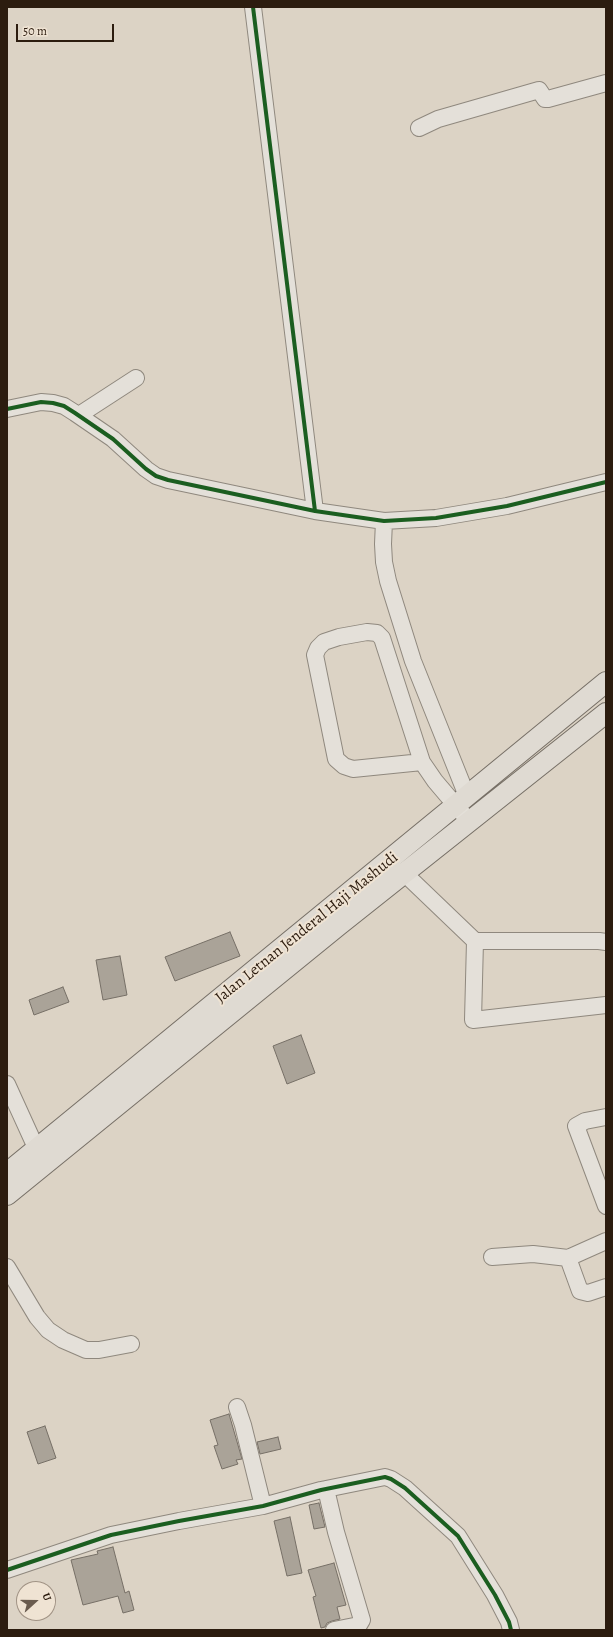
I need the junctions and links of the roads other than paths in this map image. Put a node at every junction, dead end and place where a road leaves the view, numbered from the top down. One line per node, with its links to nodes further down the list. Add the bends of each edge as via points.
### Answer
1 (253, 7): 8 (street)
2 (606, 83): 3 (street, via 548,99 545,99 539,90)
3 (419, 128)
4 (136, 378): 6 (street)
5 (7, 409): 6 (street, via 41,402 53,403)
6 (79, 415): 8 (street, via 156,476)
7 (606, 482): 9 (street, via 507,506 436,518)
8 (315, 511): 9 (street)
9 (384, 521): 13 (street, via 383,550 388,582)
10 (606, 682): 13 (main road, Jalan Letnan Jenderal Haji Mashudi)
11 (606, 713): 14 (main road, Jalan Letnan Jenderal Haji Mashudi)
12 (422, 762): 12 (street, via 382,638 377,633 367,632 324,642 315,655 336,759 353,769); 13 (street, via 435,781)
13 (462, 800): 14 (street); 21 (main road, Jalan Letnan Jenderal Haji Mashudi)
14 (469, 822): 15 (main road, Jalan Letnan Jenderal Haji Mashudi)
15 (404, 873): 16 (street); 23 (main road, Jalan Letnan Jenderal Haji Mashudi)
16 (475, 941): 17 (street); 18 (street, via 473,1020)
17 (606, 942)
18 (606, 1006)
19 (7, 1084): 21 (street)
20 (606, 1117): 24 (street, via 585,1121 576,1126)
21 (37, 1150): 22 (main road, Jalan Letnan Jenderal Haji Mashudi)
22 (7, 1173)
23 (7, 1195)
24 (606, 1206)
25 (606, 1241): 27 (street)
26 (492, 1257): 27 (street, via 533,1254)
27 (568, 1258): 29 (street, via 580,1291 588,1293)
28 (7, 1267): 30 (street, via 37,1317 48,1330 63,1340 86,1350)
29 (606, 1287)
30 (131, 1344)
31 (237, 1407): 33 (street)
32 (326, 1489): 33 (street); 35 (street, via 362,1620 358,1625); 36 (street, via 385,1477 391,1478 405,1488 458,1536 496,1595)
33 (263, 1506): 34 (street, via 111,1535)
34 (7, 1570)
35 (334, 1630)
36 (511, 1630)

